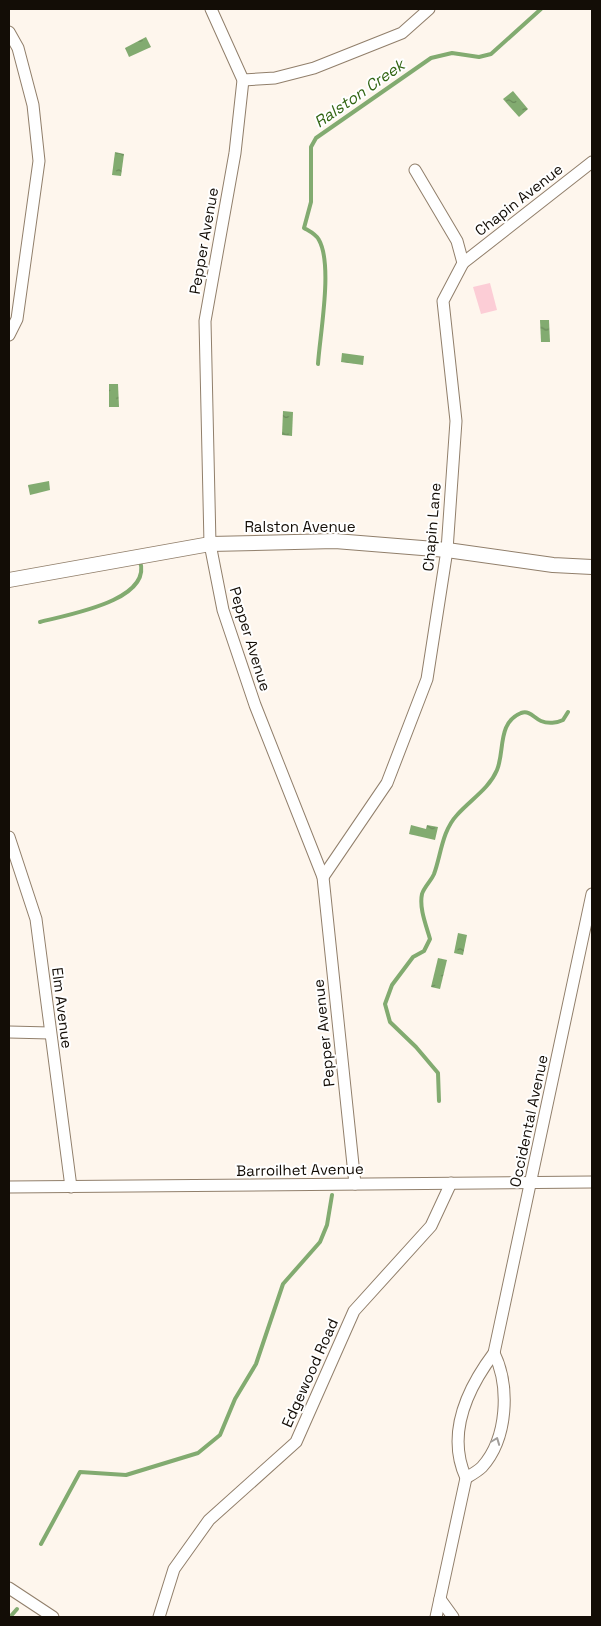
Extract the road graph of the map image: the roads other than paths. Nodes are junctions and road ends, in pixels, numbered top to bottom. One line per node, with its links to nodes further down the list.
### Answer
1 (211, 9): 4 (street)
2 (429, 9): 4 (street)
3 (9, 32): 8 (street)
4 (243, 80): 9 (street, Pepper Avenue)
5 (592, 162): 7 (street, Chapin Avenue)
6 (415, 170): 7 (street)
7 (463, 263): 10 (street, Chapin Lane)
8 (9, 335)
9 (210, 544): 10 (street, Ralston Avenue); 12 (street, Ralston Avenue); 14 (street, Pepper Avenue)
10 (447, 550): 11 (street, Ralston Avenue); 14 (street, Chapin Lane)
11 (592, 566)
12 (9, 580)
13 (9, 837): 17 (street, Elm Avenue)
14 (324, 877): 21 (street, Pepper Avenue)
15 (592, 894): 20 (street, Occidental Avenue)
16 (9, 1032): 17 (street)
17 (50, 1032): 22 (street, Elm Avenue)
18 (592, 1182): 20 (street, Barroilhet Avenue)
19 (451, 1183): 20 (street, Barroilhet Avenue); 21 (street, Barroilhet Avenue); 29 (street, Edgewood Road)
20 (532, 1183): 24 (street, Occidental Avenue)
21 (355, 1184): 22 (street, Barroilhet Avenue)
22 (72, 1186): 23 (street, Barroilhet Avenue)
23 (9, 1187)
24 (494, 1353): 25 (street, Occidental Avenue); 25 (street, one-way to 24)
25 (466, 1478): 27 (street)
26 (9, 1588): 28 (street)
27 (440, 1599): 30 (street); 31 (street)
28 (53, 1617)
29 (159, 1617)
30 (436, 1617)
31 (453, 1617)

